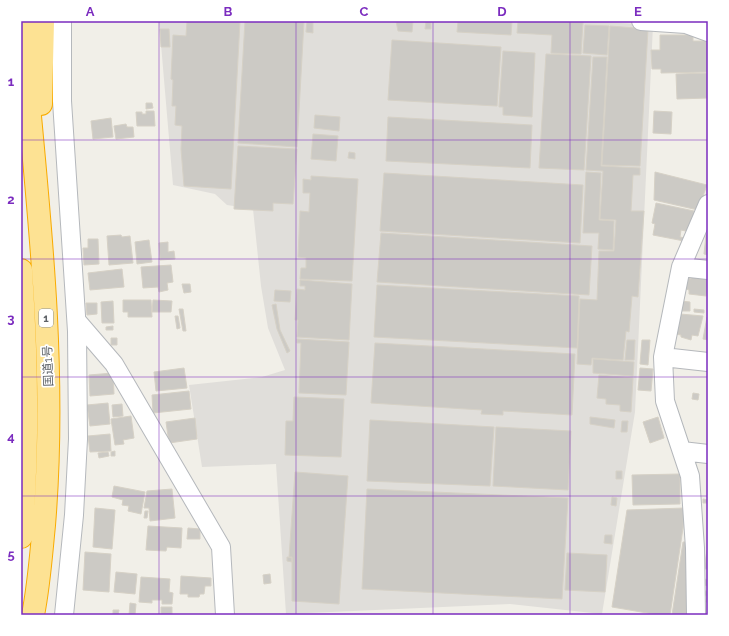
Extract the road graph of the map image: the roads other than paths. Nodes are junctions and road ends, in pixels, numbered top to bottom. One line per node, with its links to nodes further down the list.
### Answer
1 (21, 21): 6 (highway, 国道1号 / 1)
2 (43, 21): 6 (highway, 1)
3 (62, 21): 11 (street)
4 (641, 21): 5 (street)
5 (708, 32)
6 (38, 197): 18 (highway, 国道1号 / 1)
7 (708, 204): 8 (street)
8 (681, 267): 10 (street); 12 (street)
9 (21, 270): 16 (highway, 国道1号 / 1)
10 (708, 270)
11 (77, 321): 19 (street); 20 (street)
12 (663, 357): 13 (street); 14 (street)
13 (708, 362)
14 (682, 451): 15 (street); 17 (street)
15 (708, 454)
16 (21, 537)
17 (701, 548): 21 (street)
18 (33, 615)
19 (64, 615)
20 (225, 615)
21 (696, 615)

